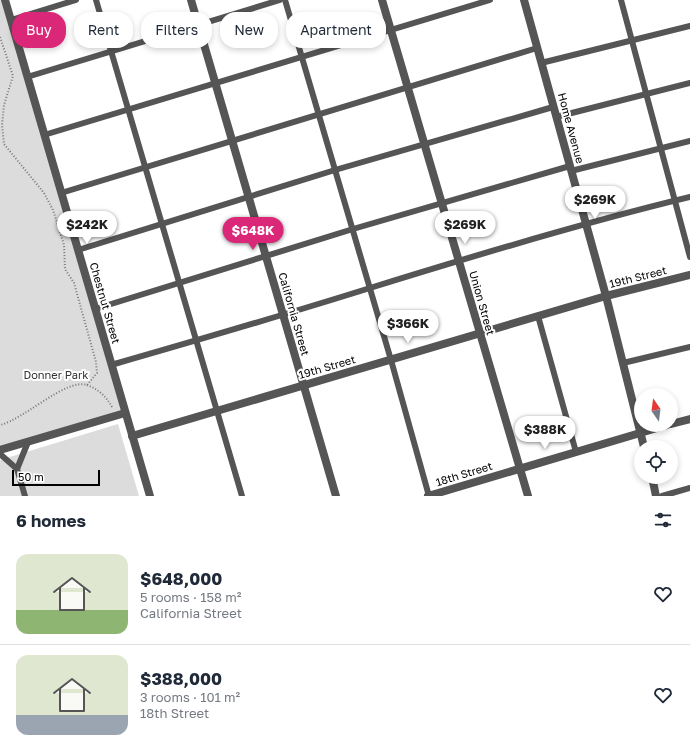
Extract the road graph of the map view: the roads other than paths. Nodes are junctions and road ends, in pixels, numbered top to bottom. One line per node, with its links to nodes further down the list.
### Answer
1 (5, 0): 12 (street, Chestnut Street)
2 (76, 0): 12 (lane)
3 (96, 0): 20 (lane)
4 (191, 0): 11 (street, California Street)
5 (280, 0): 13 (lane)
6 (285, 0): 21 (lane)
7 (382, 0): 15 (street, Union Street)
8 (490, 0): 15 (lane)
9 (524, 0): 19 (street, Home Avenue)
10 (621, 0): 16 (lane)
11 (194, 12)
12 (11, 20): 23 (street, Chestnut Street)
13 (212, 20)
14 (690, 26): 16 (lane)
15 (391, 30): 21 (lane); 26 (street, Union Street)
16 (632, 40): 22 (lane); 27 (lane)
17 (141, 41): 20 (lane)
18 (205, 48): 24 (street, California Street)
19 (537, 48): 22 (street, Home Avenue); 26 (lane)
20 (110, 50): 23 (lane); 29 (lane)
21 (302, 56): 24 (lane); 30 (lane)
22 (541, 63): 28 (street, Home Avenue)
23 (28, 77): 32 (street, Chestnut Street)
24 (215, 83): 29 (lane); 34 (street, California Street)
25 (690, 83): 27 (lane)
26 (408, 87): 30 (lane); 35 (street, Union Street)
27 (646, 94): 31 (lane); 36 (lane)
28 (553, 106): 31 (street, Home Avenue); 35 (lane)
29 (128, 110): 32 (lane); 37 (lane)
30 (319, 114): 34 (lane); 39 (lane)
31 (556, 117): 38 (street, Home Avenue)
32 (44, 135): 40 (street, Chestnut Street)
33 (690, 141): 36 (lane)
34 (232, 142): 37 (lane); 42 (street, California Street)
35 (425, 144): 39 (lane); 44 (street, Union Street)
36 (661, 148): 38 (lane); 43 (lane)
37 (145, 167): 40 (lane); 46 (lane)
38 (570, 168): 44 (lane); 45 (street, Home Avenue)
39 (335, 170): 42 (lane); 47 (lane)
40 (61, 193): 48 (street, Chestnut Street)
41 (690, 197): 43 (lane)
42 (248, 198): 46 (lane); 50 (street, California Street)
43 (675, 200): 45 (lane); 49 (lane)
44 (442, 203): 47 (lane); 51 (street, Union Street)
45 (586, 223): 51 (lane); 55 (street, Home Avenue)
46 (162, 225): 48 (lane); 53 (lane)
47 (353, 229): 50 (lane); 54 (lane)
48 (78, 250): 56 (street, Chestnut Street)
49 (690, 257)
50 (266, 258): 53 (lane); 57 (street, California Street)
51 (458, 260): 54 (lane); 59 (street, Union Street)
52 (690, 275): 55 (street, 19th Street)
53 (179, 284): 56 (lane); 60 (lane)
54 (370, 288): 57 (lane); 62 (lane)
55 (606, 296): 58 (street, 19th Street); 63 (street, Home Avenue)
56 (95, 309): 64 (street, Chestnut Street)
57 (282, 315): 60 (lane); 65 (street, California Street)
58 (538, 316): 59 (street, 19th Street); 76 (lane)
59 (480, 334): 62 (street, 19th Street); 78 (street, Union Street)
60 (196, 340): 64 (lane); 67 (lane)
61 (690, 347): 63 (lane)
62 (391, 360): 65 (street, 19th Street); 86 (lane)
63 (623, 363): 66 (street, Home Avenue)
64 (111, 365): 68 (street, Chestnut Street)
65 (303, 386): 67 (street, 19th Street); 85 (street, California Street)
66 (634, 408)
67 (216, 411): 72 (street, 19th Street); 84 (lane)
68 (125, 414): 72 (street, Chestnut Street); 74 (street)
69 (690, 419): 70 (street)
70 (678, 422)
71 (640, 432): 73 (street, Home Avenue); 76 (street, 18th Street)
72 (132, 436): 83 (street, Chestnut Street)
73 (642, 440)
74 (28, 442): 75 (street); 79 (lane)
75 (0, 450)
76 (576, 452): 78 (street, 18th Street)
77 (0, 454): 79 (lane)
78 (520, 469): 86 (street, 18th Street); 87 (street, Union Street)
79 (17, 470): 82 (lane)
80 (653, 484): 88 (street)
81 (690, 488): 89 (lane)
82 (25, 496)
83 (150, 496)
84 (242, 496)
85 (336, 496)
86 (429, 496)
87 (528, 496)
88 (656, 496)
89 (662, 496)

